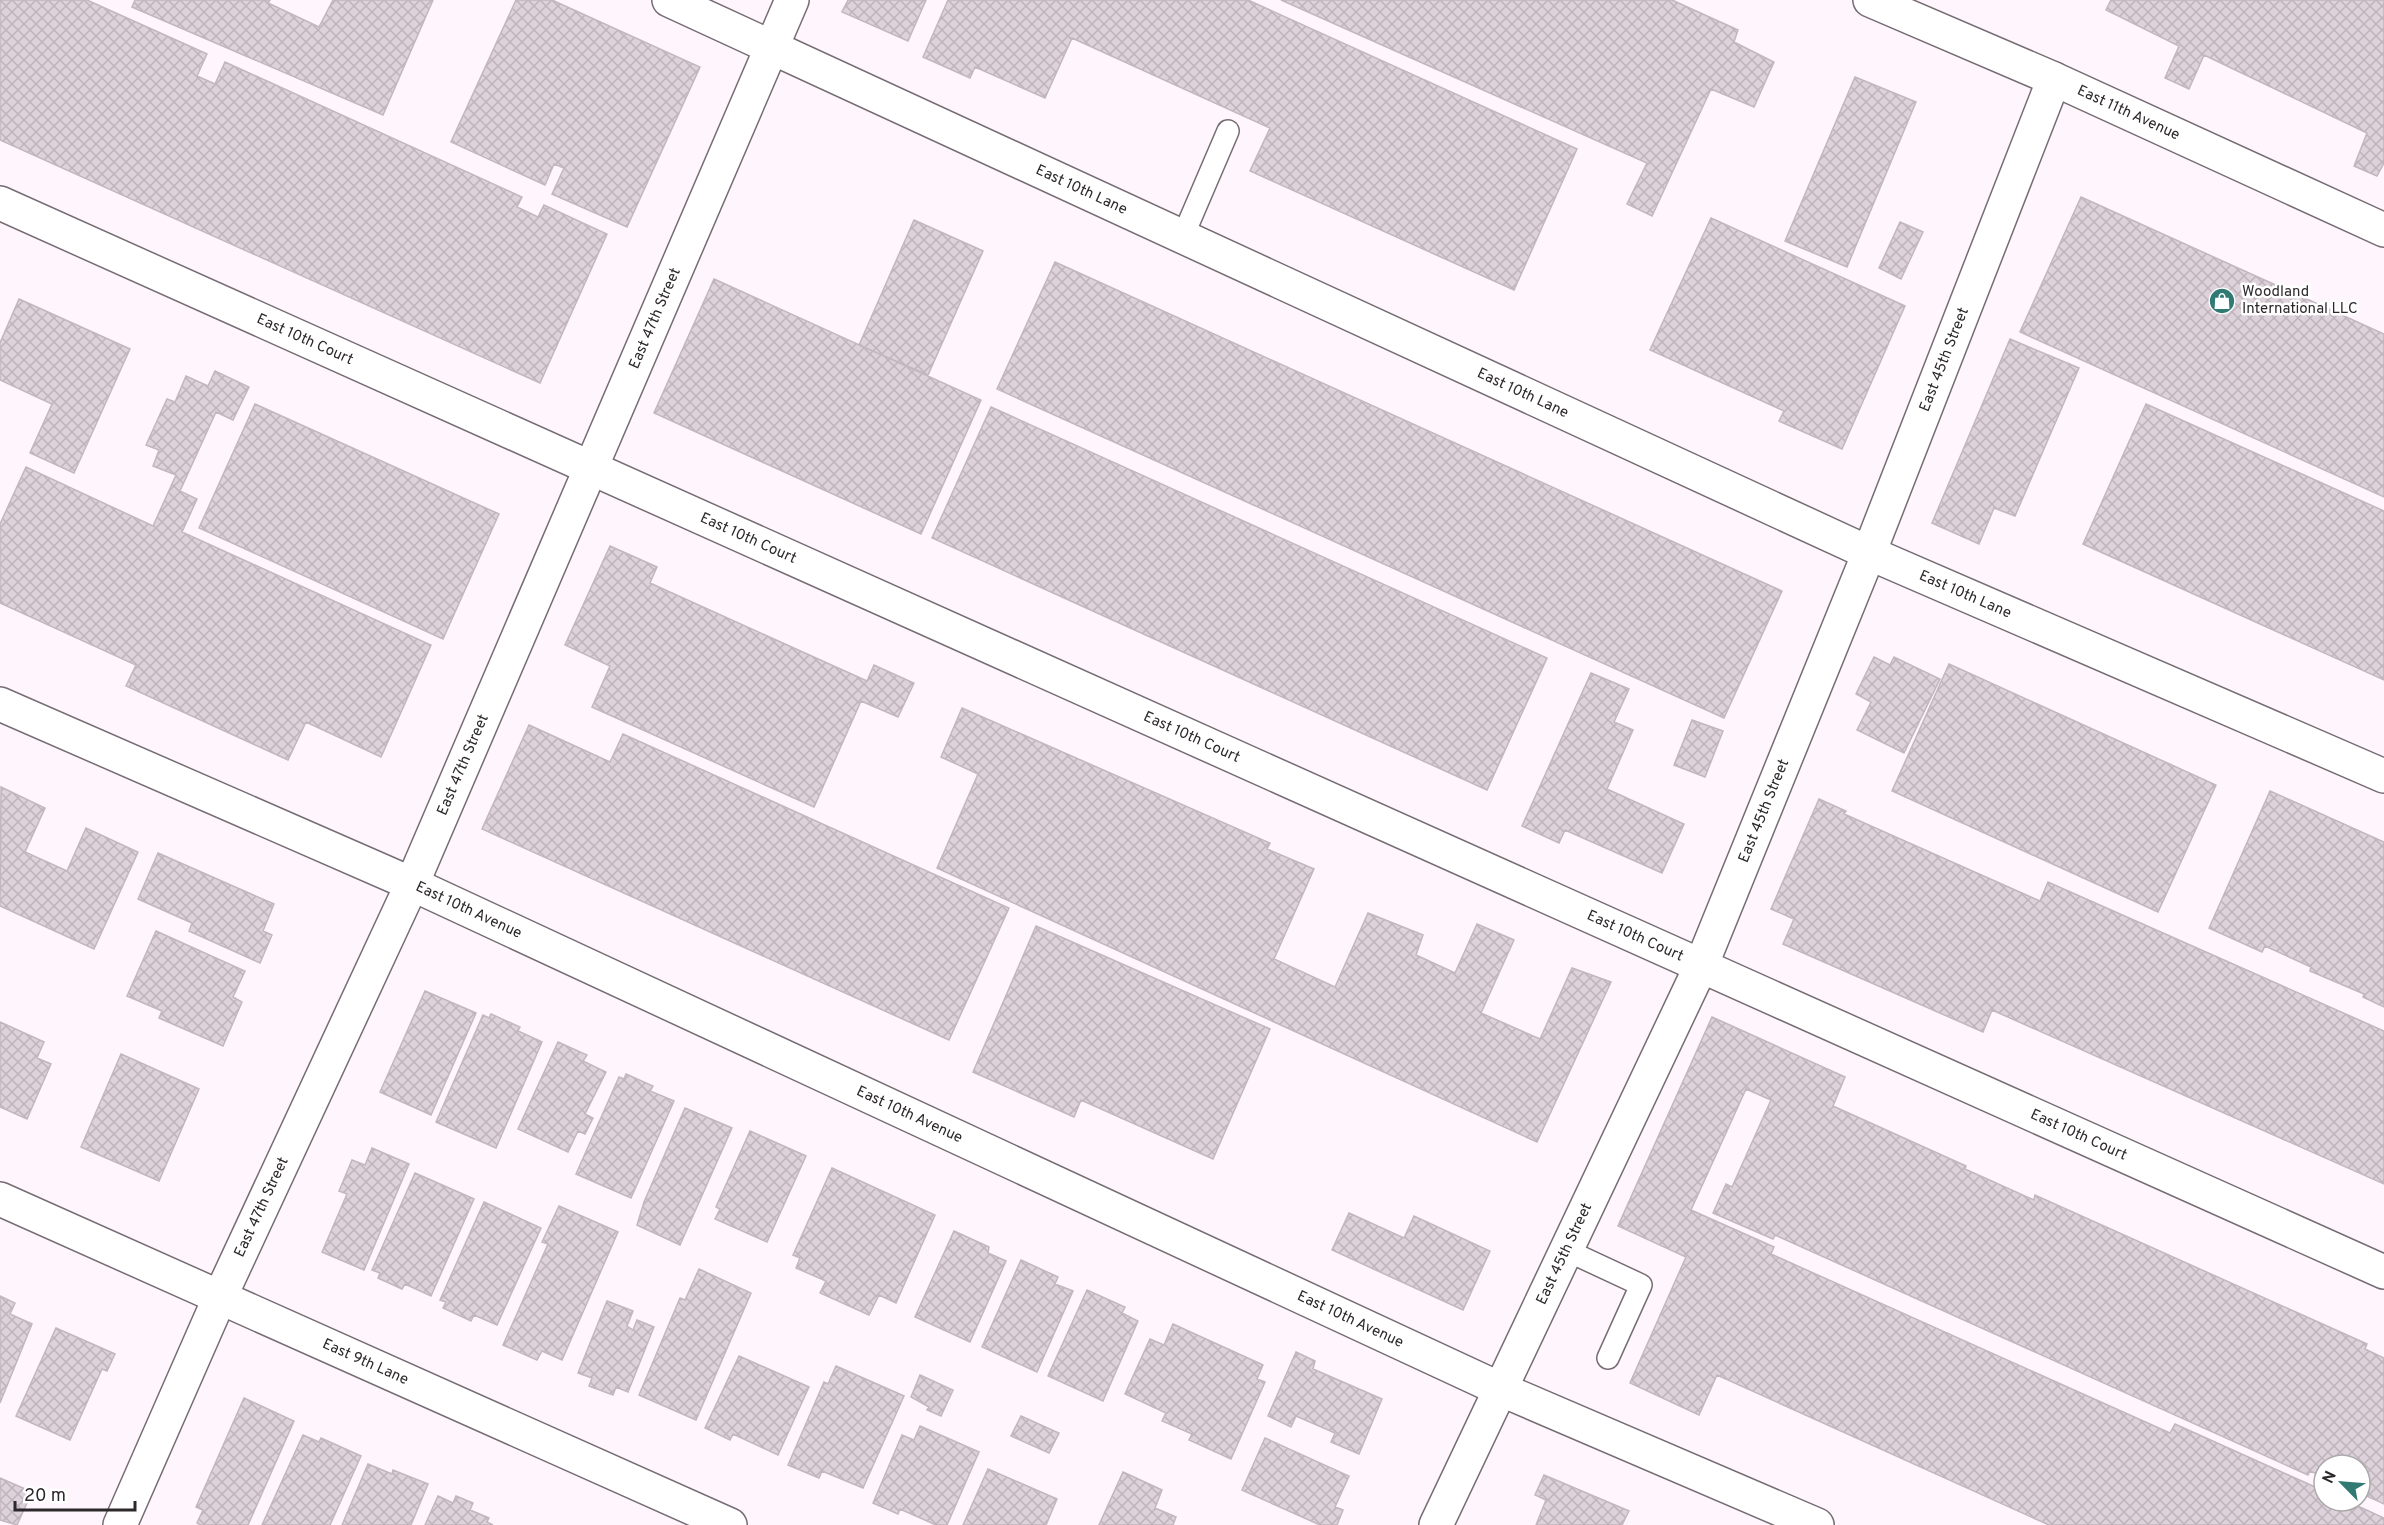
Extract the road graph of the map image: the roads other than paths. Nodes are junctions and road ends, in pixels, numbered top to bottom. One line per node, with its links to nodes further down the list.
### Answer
1 (669, 0): 4 (street, East 10th Lane)
2 (792, 0): 4 (street, East 47th Street)
3 (1870, 0): 5 (street, East 11th Avenue)
4 (771, 46): 9 (street, East 10th Lane); 10 (street, East 47th Street)
5 (2054, 79): 8 (street, East 11th Avenue); 11 (street, East 45th Street)
6 (1228, 131): 9 (lane)
7 (0, 203): 10 (street, East 10th Court)
8 (2384, 230)
9 (1183, 236): 11 (street, East 10th Lane)
10 (590, 469): 14 (street, East 47th Street); 15 (street, East 10th Court)
11 (1869, 553): 13 (street, East 10th Lane); 15 (street, East 45th Street)
12 (0, 704): 14 (street, East 10th Avenue)
13 (2384, 776)
14 (412, 884): 19 (street, East 47th Street); 21 (street, East 10th Avenue)
15 (1701, 966): 17 (street, East 45th Street); 18 (street, East 10th Court)
16 (0, 1200): 19 (street, East 9th Lane)
17 (1566, 1250): 20 (lane); 21 (street, East 45th Street)
18 (2384, 1272)
19 (220, 1297): 22 (street, East 47th Street); 23 (street, East 9th Lane)
20 (1608, 1358)
21 (1500, 1389): 24 (street, East 45th Street); 25 (street, East 10th Avenue)
22 (120, 1525)
23 (730, 1525)
24 (1436, 1525)
25 (1816, 1525)

